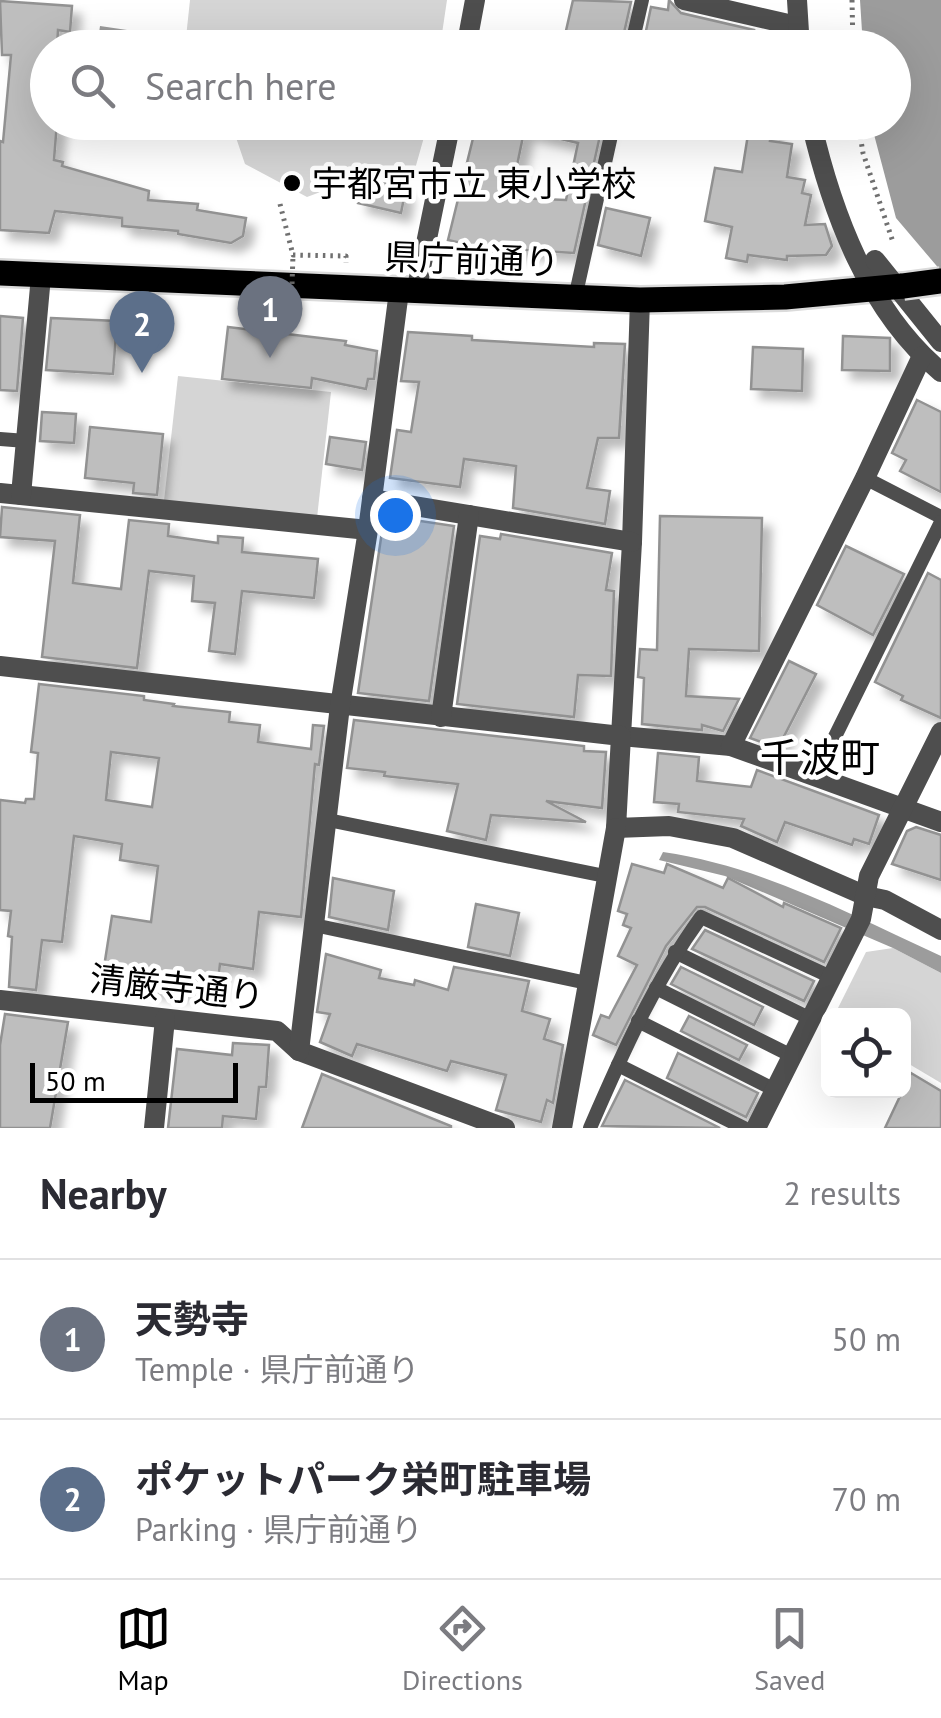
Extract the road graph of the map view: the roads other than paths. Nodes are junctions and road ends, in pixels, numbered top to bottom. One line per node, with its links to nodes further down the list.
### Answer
1 (475, 0): 5 (street)
2 (642, 0): 6 (lane)
3 (684, 0): 7 (street)
4 (797, 0): 8 (street)
5 (469, 30)
6 (635, 30)
7 (777, 30)
8 (799, 30)
9 (446, 140): 17 (street)
10 (610, 140): 18 (lane)
11 (814, 140): 16 (street)
12 (875, 260): 16 (street)
13 (0, 273): 14 (main road, 県庁前通り)
14 (41, 276): 17 (main road, 県庁前通り); 24 (street)
15 (941, 282): 16 (main road, 県庁前通り, bridge)
16 (891, 288): 19 (main road, 県庁前通り); 20 (street); 21 (street)
17 (408, 292): 18 (main road, 県庁前通り); 27 (street)
18 (575, 298): 19 (main road, 県庁前通り)
19 (640, 300): 31 (street)
20 (941, 342)
21 (922, 356): 22 (street); 25 (street)
22 (941, 372)
23 (0, 439): 24 (lane)
24 (26, 441): 26 (street)
25 (865, 478): 29 (lane); 37 (street)
26 (11, 494): 30 (street)
27 (372, 499): 28 (street); 30 (street)
28 (469, 515): 31 (street); 34 (street)
29 (941, 519): 38 (lane)
30 (368, 530): 33 (street)
31 (632, 542): 36 (street)
32 (0, 666): 33 (street)
33 (340, 706): 34 (street); 40 (street)
34 (441, 717): 36 (street)
35 (941, 732): 39 (street)
36 (620, 736): 37 (street); 42 (street)
37 (731, 746): 38 (street)
38 (816, 775): 39 (street)
39 (904, 806): 41 (street); 44 (street)
40 (328, 820): 43 (lane); 45 (street)
41 (941, 822)
42 (616, 828): 43 (street); 44 (street)
43 (605, 876): 49 (street)
44 (866, 896): 46 (street); 48 (street)
45 (314, 925): 49 (lane); 55 (street)
46 (941, 930)
47 (676, 952): 48 (lane); 50 (lane); 52 (lane)
48 (832, 978): 52 (street)
49 (587, 983): 61 (street)
50 (656, 988): 54 (lane); 56 (lane)
51 (0, 1000): 53 (street, 清厳寺通り)
52 (811, 1018): 56 (street)
53 (165, 1019): 55 (street, 清厳寺通り); 59 (street)
54 (638, 1021): 57 (lane); 58 (lane)
55 (298, 1051): 60 (street, 清厳寺通り)
56 (792, 1056): 58 (street)
57 (618, 1065): 62 (lane); 63 (lane)
58 (775, 1090): 64 (street)
59 (154, 1128)
60 (505, 1128)
61 (562, 1128)
62 (590, 1128)
63 (744, 1128)
64 (756, 1128)

